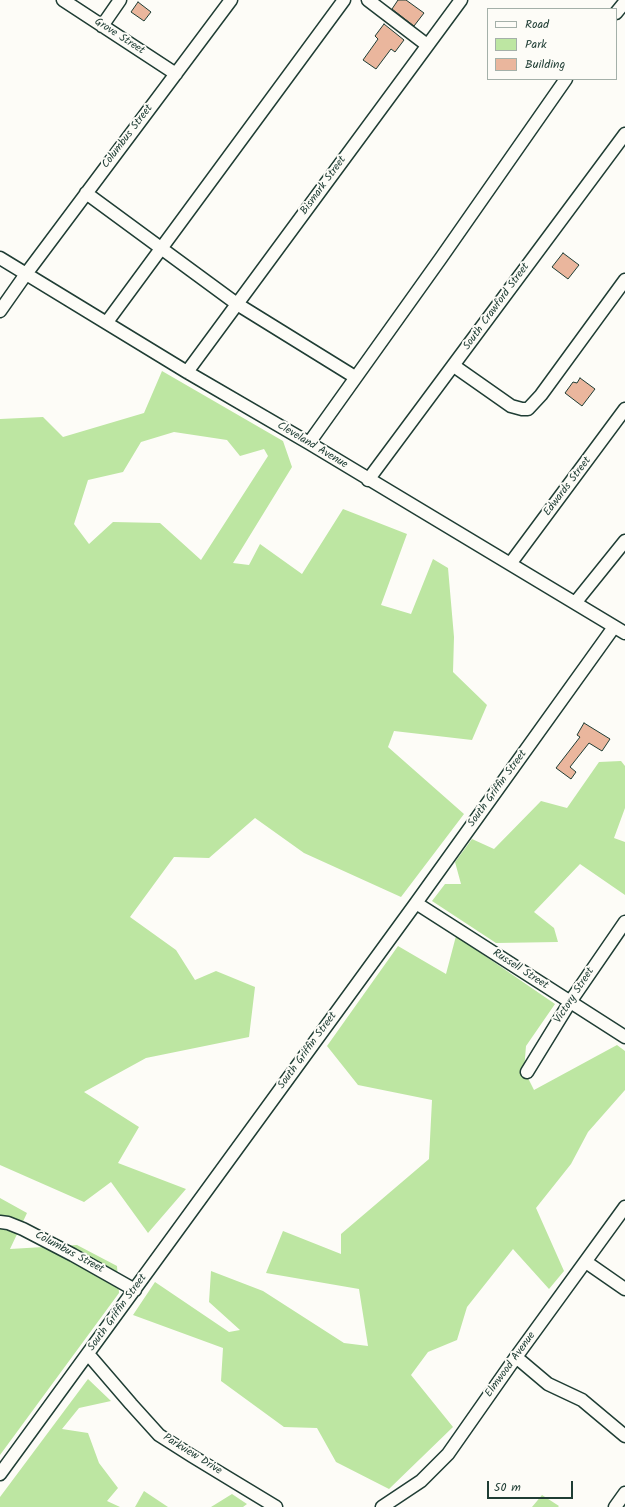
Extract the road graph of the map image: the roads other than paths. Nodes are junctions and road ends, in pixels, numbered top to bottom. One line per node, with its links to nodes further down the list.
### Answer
1 (63, 0): 9 (street, Grove Street)
2 (120, 0): 9 (street)
3 (231, 0): 11 (street, Columbus Street)
4 (344, 0): 15 (street)
5 (368, 0): 10 (street)
6 (461, 0): 10 (street, Bismark Street)
7 (625, 2): 8 (street)
8 (617, 12)
9 (102, 26): 11 (street, Grove Street)
10 (428, 45): 19 (street, Bismark Street)
11 (176, 74): 14 (street, Columbus Street)
12 (565, 80): 24 (street)
13 (625, 134): 22 (street, South Crawford Street)
14 (86, 193): 15 (street); 17 (street, Columbus Street)
15 (162, 248): 19 (street); 21 (street)
16 (0, 258): 17 (street, Cleveland Avenue)
17 (26, 274): 20 (street, Columbus Street); 21 (street, Cleveland Avenue)
18 (625, 280): 22 (street)
19 (237, 304): 23 (street, Bismark Street); 24 (street)
20 (0, 311)
21 (107, 322): 23 (street, Cleveland Avenue)
22 (454, 366): 27 (street, South Crawford Street)
23 (187, 372): 26 (street, Cleveland Avenue)
24 (356, 377): 26 (street)
25 (625, 409): 29 (street, Edwards Street)
26 (309, 443): 27 (street, Cleveland Avenue)
27 (368, 480): 29 (street, Cleveland Avenue)
28 (625, 541): 30 (street)
29 (510, 564): 30 (street, Cleveland Avenue)
30 (575, 603): 31 (street, Cleveland Avenue)
31 (614, 627): 32 (street, Cleveland Avenue); 33 (street, South Griffin Street)
32 (625, 633)
33 (416, 903): 35 (street, Russell Street); 42 (street, South Griffin Street)
34 (625, 922): 35 (street, Victory Street)
35 (570, 1002): 36 (street, Russell Street); 37 (street, Victory Street)
36 (625, 1037)
37 (528, 1072)
38 (625, 1207): 40 (street, Elmwood Avenue)
39 (0, 1222): 42 (street, Columbus Street)
40 (586, 1262): 41 (street); 44 (street, Elmwood Avenue)
41 (625, 1289)
42 (135, 1290): 43 (street, South Griffin Street)
43 (88, 1354): 46 (street, South Griffin Street); 48 (street, Parkview Drive)
44 (516, 1357): 45 (street); 49 (street, Elmwood Avenue)
45 (625, 1436)
46 (0, 1474)
47 (625, 1493): 50 (street)
48 (276, 1507)
49 (382, 1507)
50 (615, 1507)

